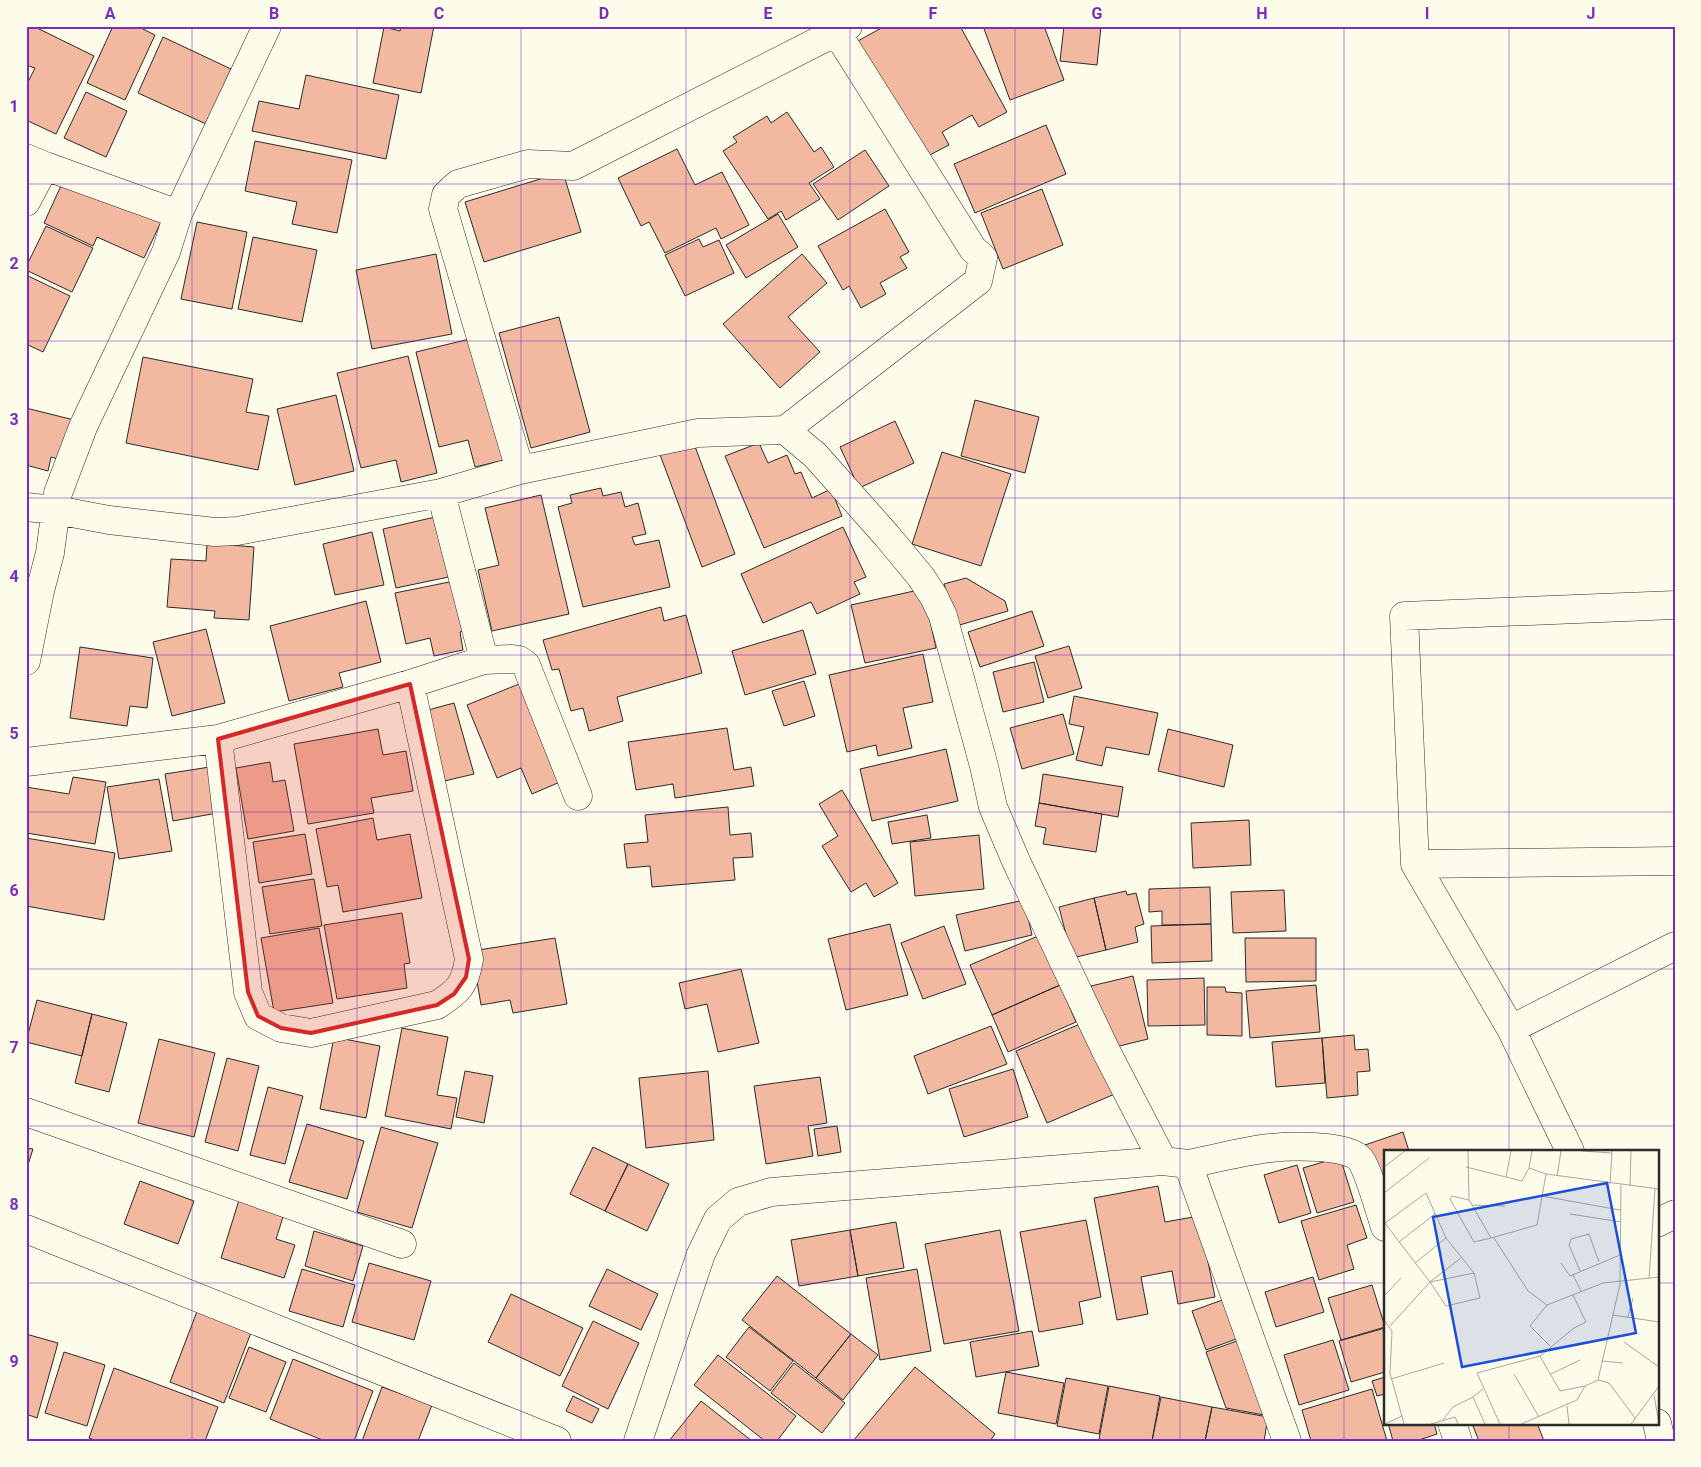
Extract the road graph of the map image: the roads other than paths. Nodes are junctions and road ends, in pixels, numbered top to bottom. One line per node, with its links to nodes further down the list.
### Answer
1 (267, 26): 5 (street)
2 (843, 30): 6 (street); 7 (street)
3 (35, 162): 4 (street); 5 (street)
4 (26, 202)
5 (178, 214): 10 (street)
6 (785, 430): 7 (street); 24 (street)
7 (520, 470): 8 (street)
8 (441, 493): 10 (street); 12 (street)
9 (26, 507): 10 (street)
10 (56, 510): 13 (street)
11 (1675, 605): 19 (street)
12 (484, 660): 14 (street); 17 (street)
13 (26, 661)
14 (410, 684): 15 (street); 15 (street)
15 (218, 739): 16 (street)
16 (26, 762)
17 (578, 796)
18 (1675, 861): 19 (street)
19 (1415, 864): 21 (street)
20 (1675, 946): 21 (street)
21 (1511, 1029): 23 (street)
22 (26, 1112): 29 (street)
23 (1570, 1150)
24 (1175, 1162): 27 (street); 33 (street); 34 (street)
25 (1675, 1214): 26 (street)
26 (1658, 1222)
27 (1384, 1224)
28 (26, 1229): 32 (street)
29 (402, 1244)
30 (1452, 1424): 35 (street)
31 (1657, 1424): 36 (street)
32 (557, 1441)
33 (638, 1441)
34 (1287, 1441)
35 (1458, 1441)
36 (1661, 1441)

